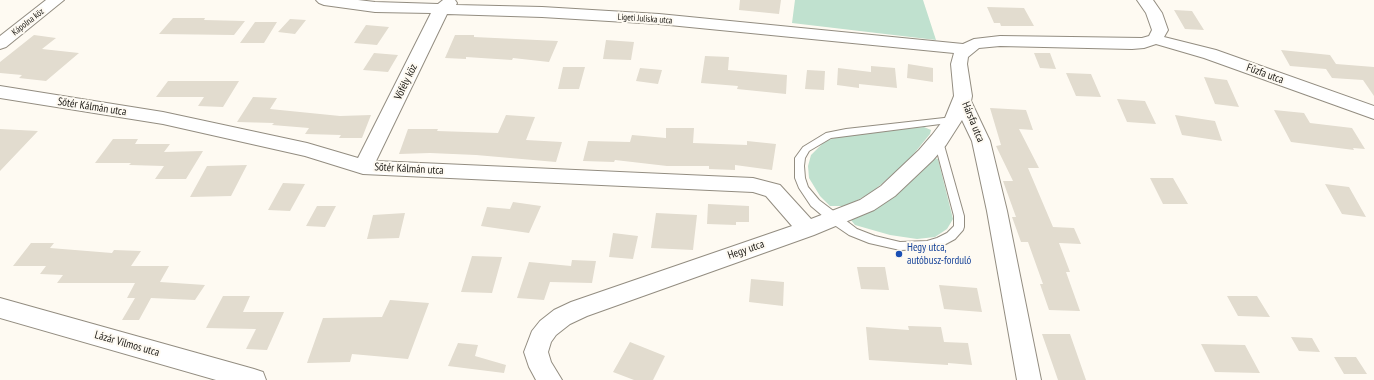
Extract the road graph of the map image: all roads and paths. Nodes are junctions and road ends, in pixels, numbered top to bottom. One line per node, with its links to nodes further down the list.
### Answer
1 (56, 0): 6 (street, Kápolna köz)
2 (324, 0): 4 (street, Ligeti Juliska utca)
3 (1145, 0): 5 (street)
4 (447, 5): 7 (street, Ligeti Juliska utca); 13 (street, Vőfély köz)
5 (1155, 39): 7 (street); 10 (street, Fűzfa utca)
6 (0, 44)
7 (966, 49): 9 (street, Hársfa utca)
8 (0, 92): 13 (street, Sőtér Kálmán utca)
9 (962, 101): 11 (street, Hegy utca); 19 (street, Hársfa utca)
10 (1374, 113)
11 (953, 120): 12 (street, Hegy utca); 14 (lane)
12 (939, 140): 14 (street, Hegy utca); 14 (lane)
13 (363, 166): 15 (street, Sőtér Kálmán utca)
14 (834, 219): 15 (street, Hegy utca)
15 (807, 229): 18 (street, Hegy utca)
16 (0, 308): 17 (street, Lázár Vilmos utca)
17 (254, 380)
18 (550, 380)
19 (1029, 380)

